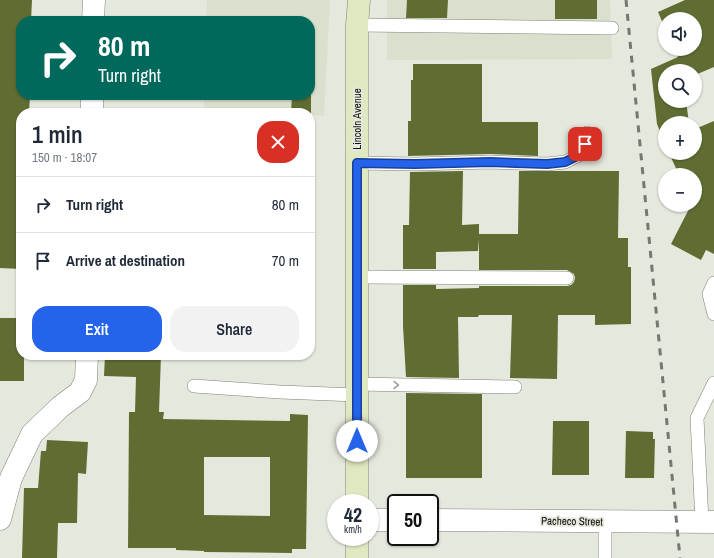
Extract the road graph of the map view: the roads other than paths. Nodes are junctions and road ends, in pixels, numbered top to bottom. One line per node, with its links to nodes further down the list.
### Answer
1 (94, 0): 3 (street)
2 (359, 0): 4 (main road, Lincoln Avenue)
3 (93, 16)
4 (357, 25): 5 (lane); 7 (main road, Lincoln Avenue)
5 (612, 28)
6 (587, 133): 7 (lane)
7 (357, 163): 8 (main road, Lincoln Avenue)
8 (357, 277): 9 (lane); 16 (main road, Lincoln Avenue)
9 (567, 278)
10 (714, 283): 11 (lane)
11 (714, 314)
12 (87, 360): 18 (street)
13 (714, 383): 21 (lane)
14 (194, 386): 16 (lane)
15 (515, 387): 16 (lane, one-way to 15)
16 (357, 390): 17 (main road, Lincoln Avenue)
17 (357, 494)
18 (0, 519)
19 (439, 520): 20 (street, Pacheco Street)
20 (605, 521): 21 (street, Pacheco Street); 24 (lane)
21 (708, 522)
22 (357, 546): 23 (main road)
23 (357, 558)
24 (605, 558)

